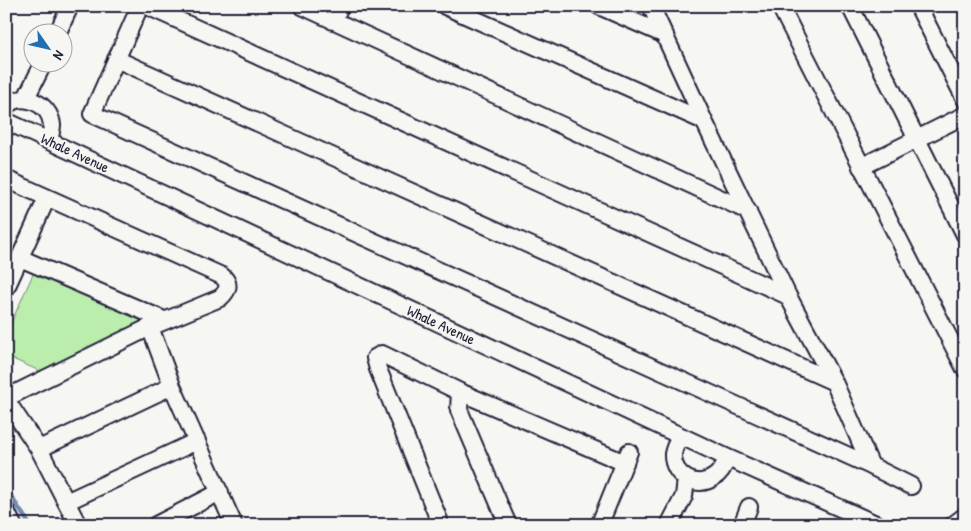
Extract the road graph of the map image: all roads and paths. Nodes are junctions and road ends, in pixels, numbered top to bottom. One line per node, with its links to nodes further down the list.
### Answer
1 (70, 6): 13 (street)
2 (140, 6): 15 (street)
3 (147, 6): 32 (street)
4 (302, 6): 12 (street)
5 (340, 6): 12 (street)
6 (446, 6): 22 (street)
7 (599, 6): 14 (street)
8 (651, 6): 14 (street)
9 (780, 6): 25 (street)
10 (850, 6): 23 (street)
11 (918, 6): 18 (street)
12 (333, 21): 28 (street)
13 (63, 22)
14 (665, 35): 22 (street)
15 (116, 59): 35 (street); 43 (street)
16 (39, 72): 17 (street)
17 (26, 98): 19 (street); 24 (street)
18 (965, 99)
19 (6, 106)
20 (965, 115): 23 (street)
21 (6, 121): 24 (street, Whale Avenue)
22 (704, 121): 28 (street)
23 (918, 139): 25 (street); 29 (street)
24 (49, 141): 39 (street, Whale Avenue)
25 (861, 167): 34 (street)
26 (6, 179): 27 (street)
27 (47, 198): 30 (street); 33 (street)
28 (748, 211): 32 (street)
29 (965, 235)
30 (20, 258): 31 (street); 33 (street)
31 (6, 288)
32 (788, 296): 35 (street)
33 (157, 324): 36 (street); 38 (street)
34 (965, 369)
35 (834, 382): 43 (street)
36 (172, 386): 40 (street); 41 (street)
37 (460, 392): 50 (street); 55 (street); 56 (street)
38 (6, 399): 41 (street)
39 (680, 436): 42 (street, Whale Avenue); 44 (street)
40 (197, 441): 46 (street); 47 (street)
41 (39, 449): 47 (street)
42 (728, 458): 44 (street); 58 (street, Whale Avenue)
43 (871, 466): 45 (street)
44 (686, 478): 57 (street)
45 (911, 486)
46 (220, 492): 53 (street); 54 (street)
47 (66, 502): 52 (street)
48 (6, 511): 51 (street)
49 (965, 516): 59 (street)
50 (602, 524)
51 (13, 525)
52 (78, 525)
53 (156, 525)
54 (234, 525)
55 (438, 525)
56 (508, 525)
57 (669, 525)
58 (878, 525)
59 (953, 525)

